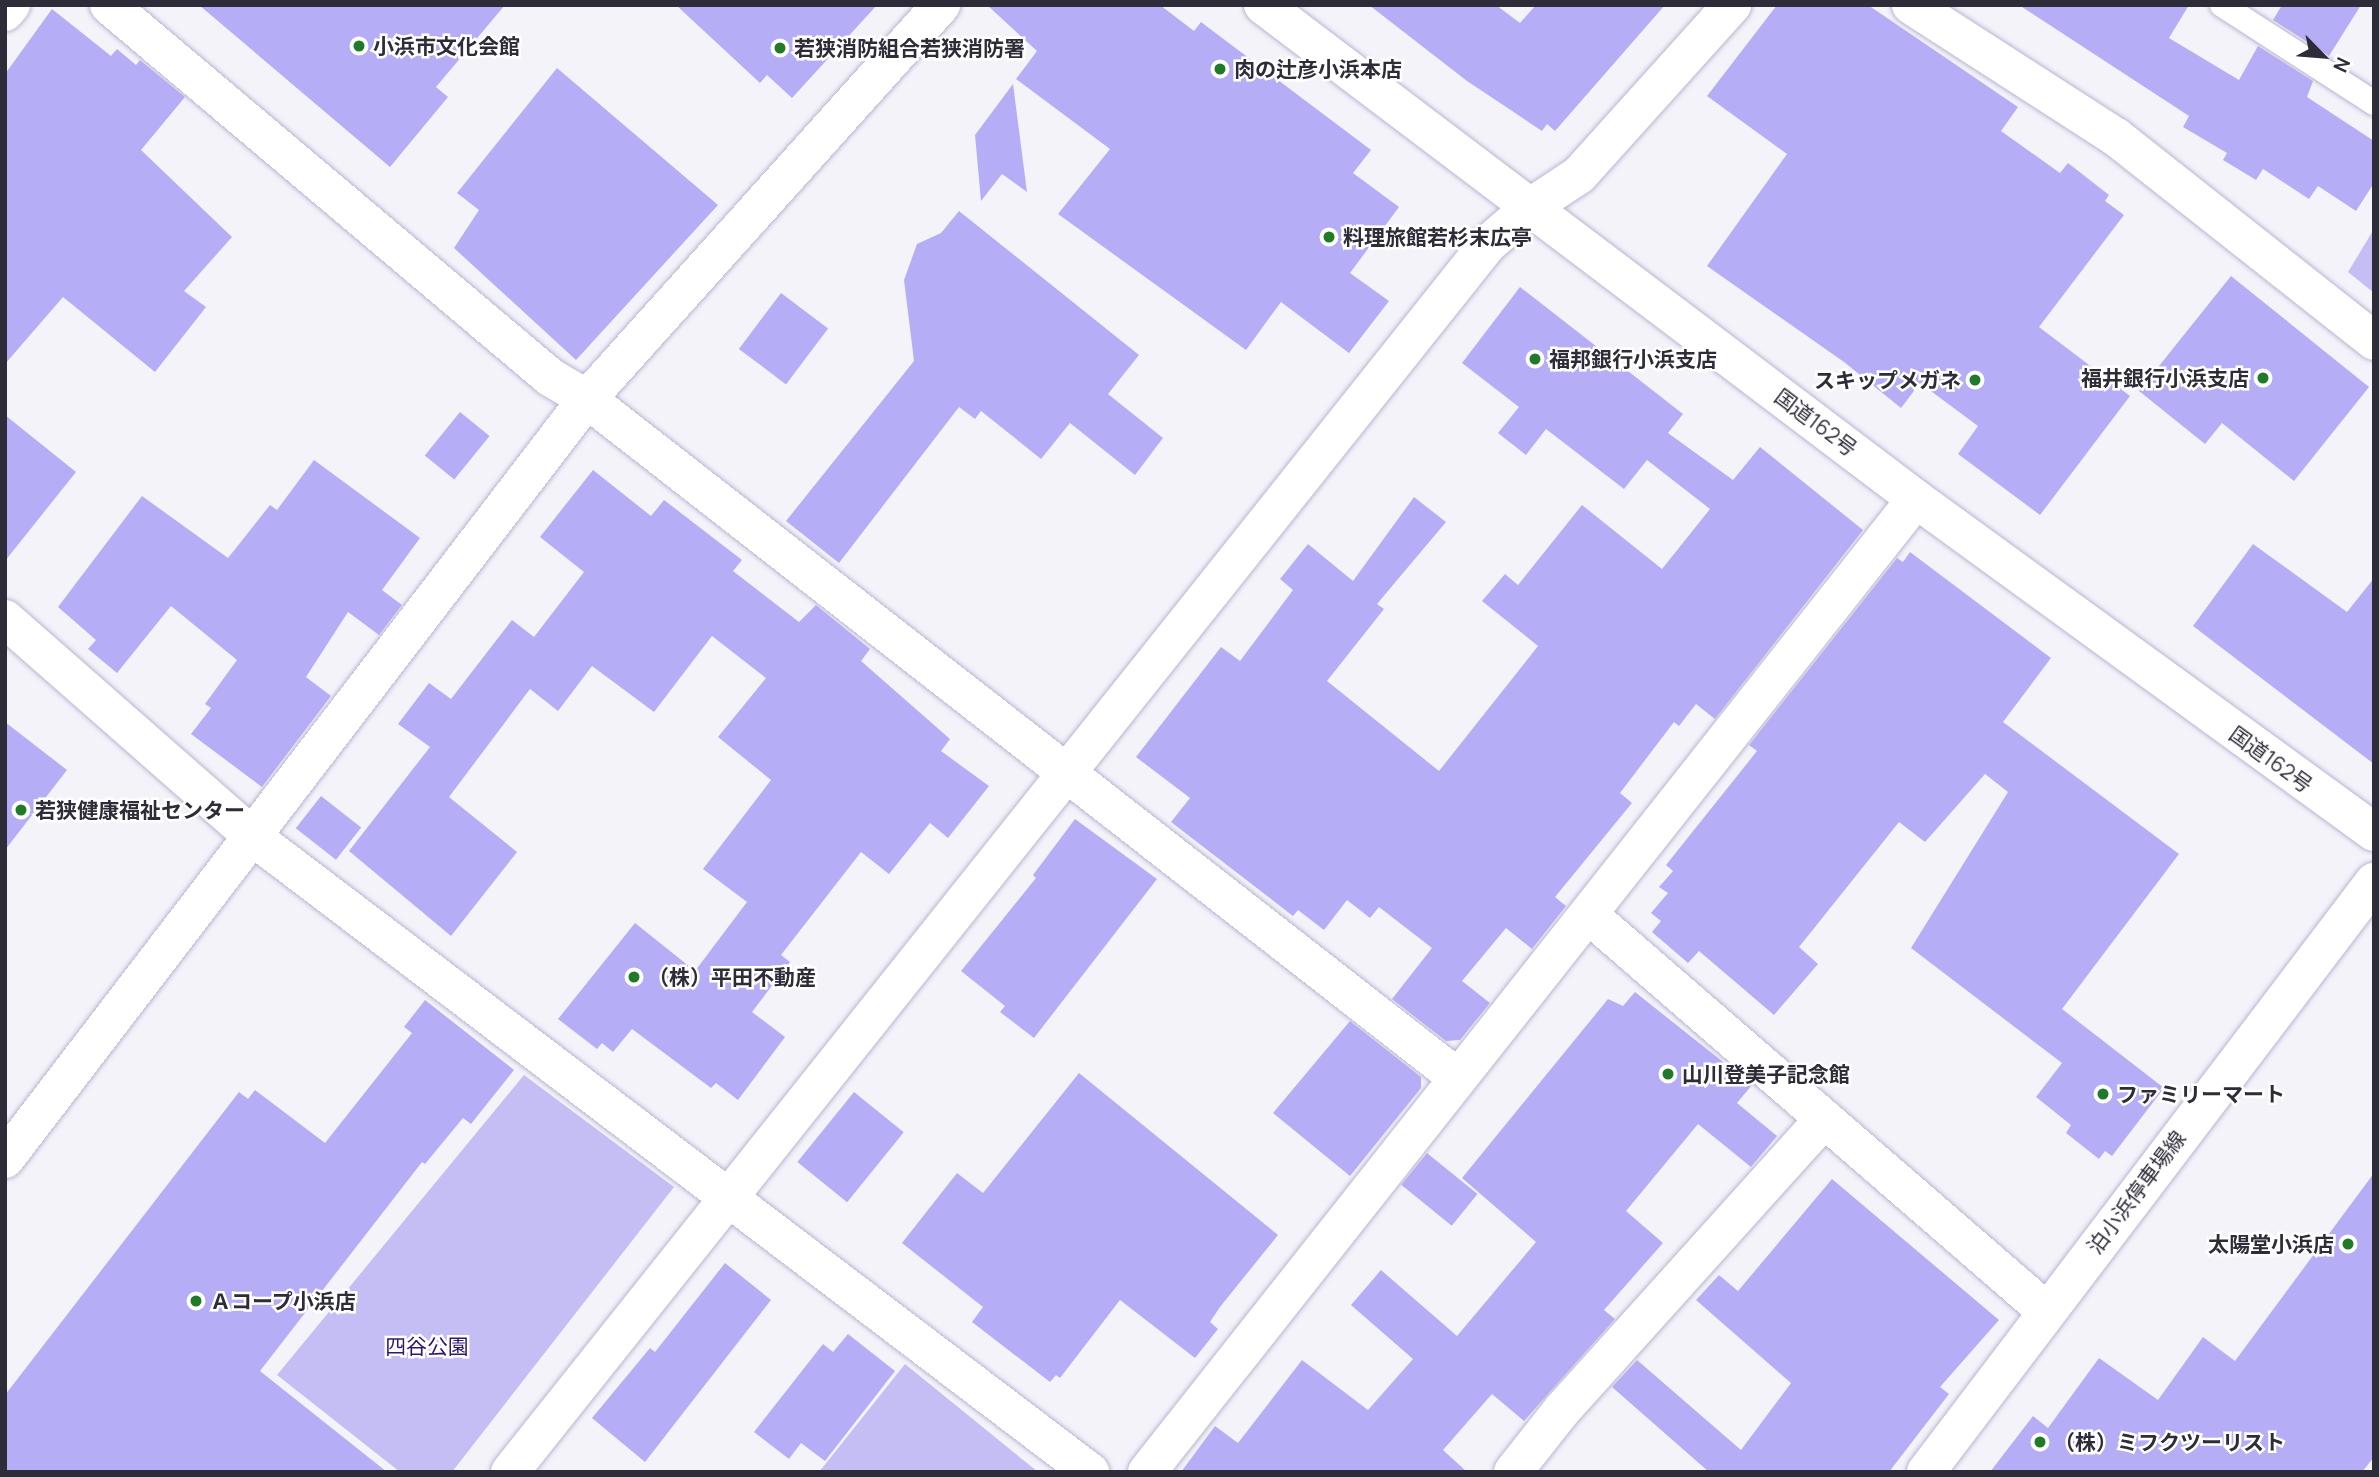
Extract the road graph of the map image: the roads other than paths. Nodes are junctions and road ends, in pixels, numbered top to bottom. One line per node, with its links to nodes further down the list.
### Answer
1 (11, 5): 8 (main road)
2 (109, 5): 12 (main road)
3 (941, 5): 12 (main road)
4 (1263, 5): 10 (main road, 国道162号)
5 (1732, 5): 10 (main road)
6 (1911, 5): 11 (main road)
7 (2222, 5): 9 (lane)
8 (5, 12)
9 (2374, 103)
10 (1532, 206): 13 (main road, 国道162号); 15 (main road)
11 (2374, 341)
12 (587, 399): 15 (main road); 17 (main road)
13 (1916, 499): 16 (main road, 国道162号); 19 (main road)
14 (5, 620): 17 (main road)
15 (1067, 770): 20 (main road); 23 (main road)
16 (2374, 832)
17 (253, 837): 22 (main road); 23 (main road)
18 (2374, 882): 24 (main road, 泊小浜停車場線)
19 (1589, 915): 20 (main road); 21 (main road)
20 (1458, 1078): 27 (main road)
21 (1824, 1119): 24 (main road); 28 (main road)
22 (5, 1159)
23 (727, 1200): 25 (main road); 26 (main road)
24 (2045, 1311): 29 (main road, 泊小浜停車場線)
25 (510, 1472)
26 (1090, 1472)
27 (1147, 1472)
28 (1513, 1472)
29 (1926, 1472)

